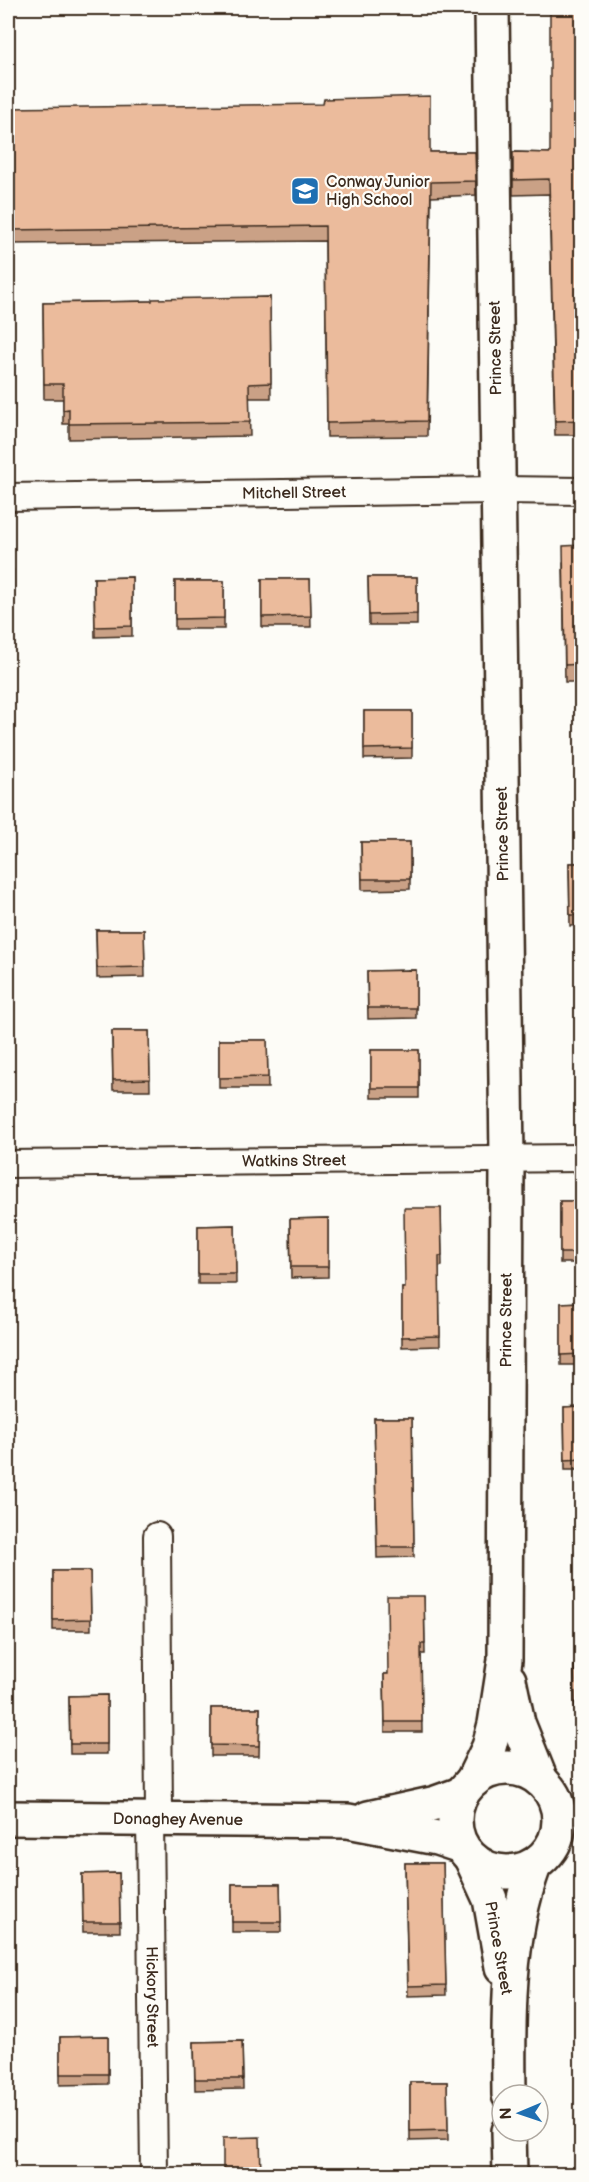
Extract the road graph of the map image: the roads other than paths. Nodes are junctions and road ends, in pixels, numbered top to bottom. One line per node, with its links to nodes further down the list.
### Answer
1 (492, 8): 2 (street, Prince Street)
2 (498, 490): 3 (street, Mitchell Street); 4 (street, Mitchell Street); 5 (street, Prince Street)
3 (582, 491)
4 (8, 497)
5 (507, 1158): 6 (street, Watkins Street); 7 (street, Watkins Street); 9 (street, Prince Street)
6 (582, 1158)
7 (8, 1164)
8 (157, 1536): 13 (street, Hickory Street)
9 (505, 1660): 10 (street, Prince Street); 11 (street, Prince Street)
10 (467, 1787): 11 (street); 14 (street, Donaghey Avenue); 16 (street)
11 (558, 1791): 17 (street)
12 (8, 1818): 13 (street, Donaghey Avenue)
13 (154, 1819): 14 (street, Donaghey Avenue); 21 (street, Hickory Street)
14 (348, 1821): 16 (street, Donaghey Avenue)
15 (582, 1838): 17 (street)
16 (466, 1853): 17 (street); 18 (street, Prince Street)
17 (540, 1860): 18 (street, Prince Street)
18 (508, 2005): 19 (street, Prince Street)
19 (509, 2083)
20 (509, 2143): 22 (street)
21 (154, 2175)
22 (510, 2175)

